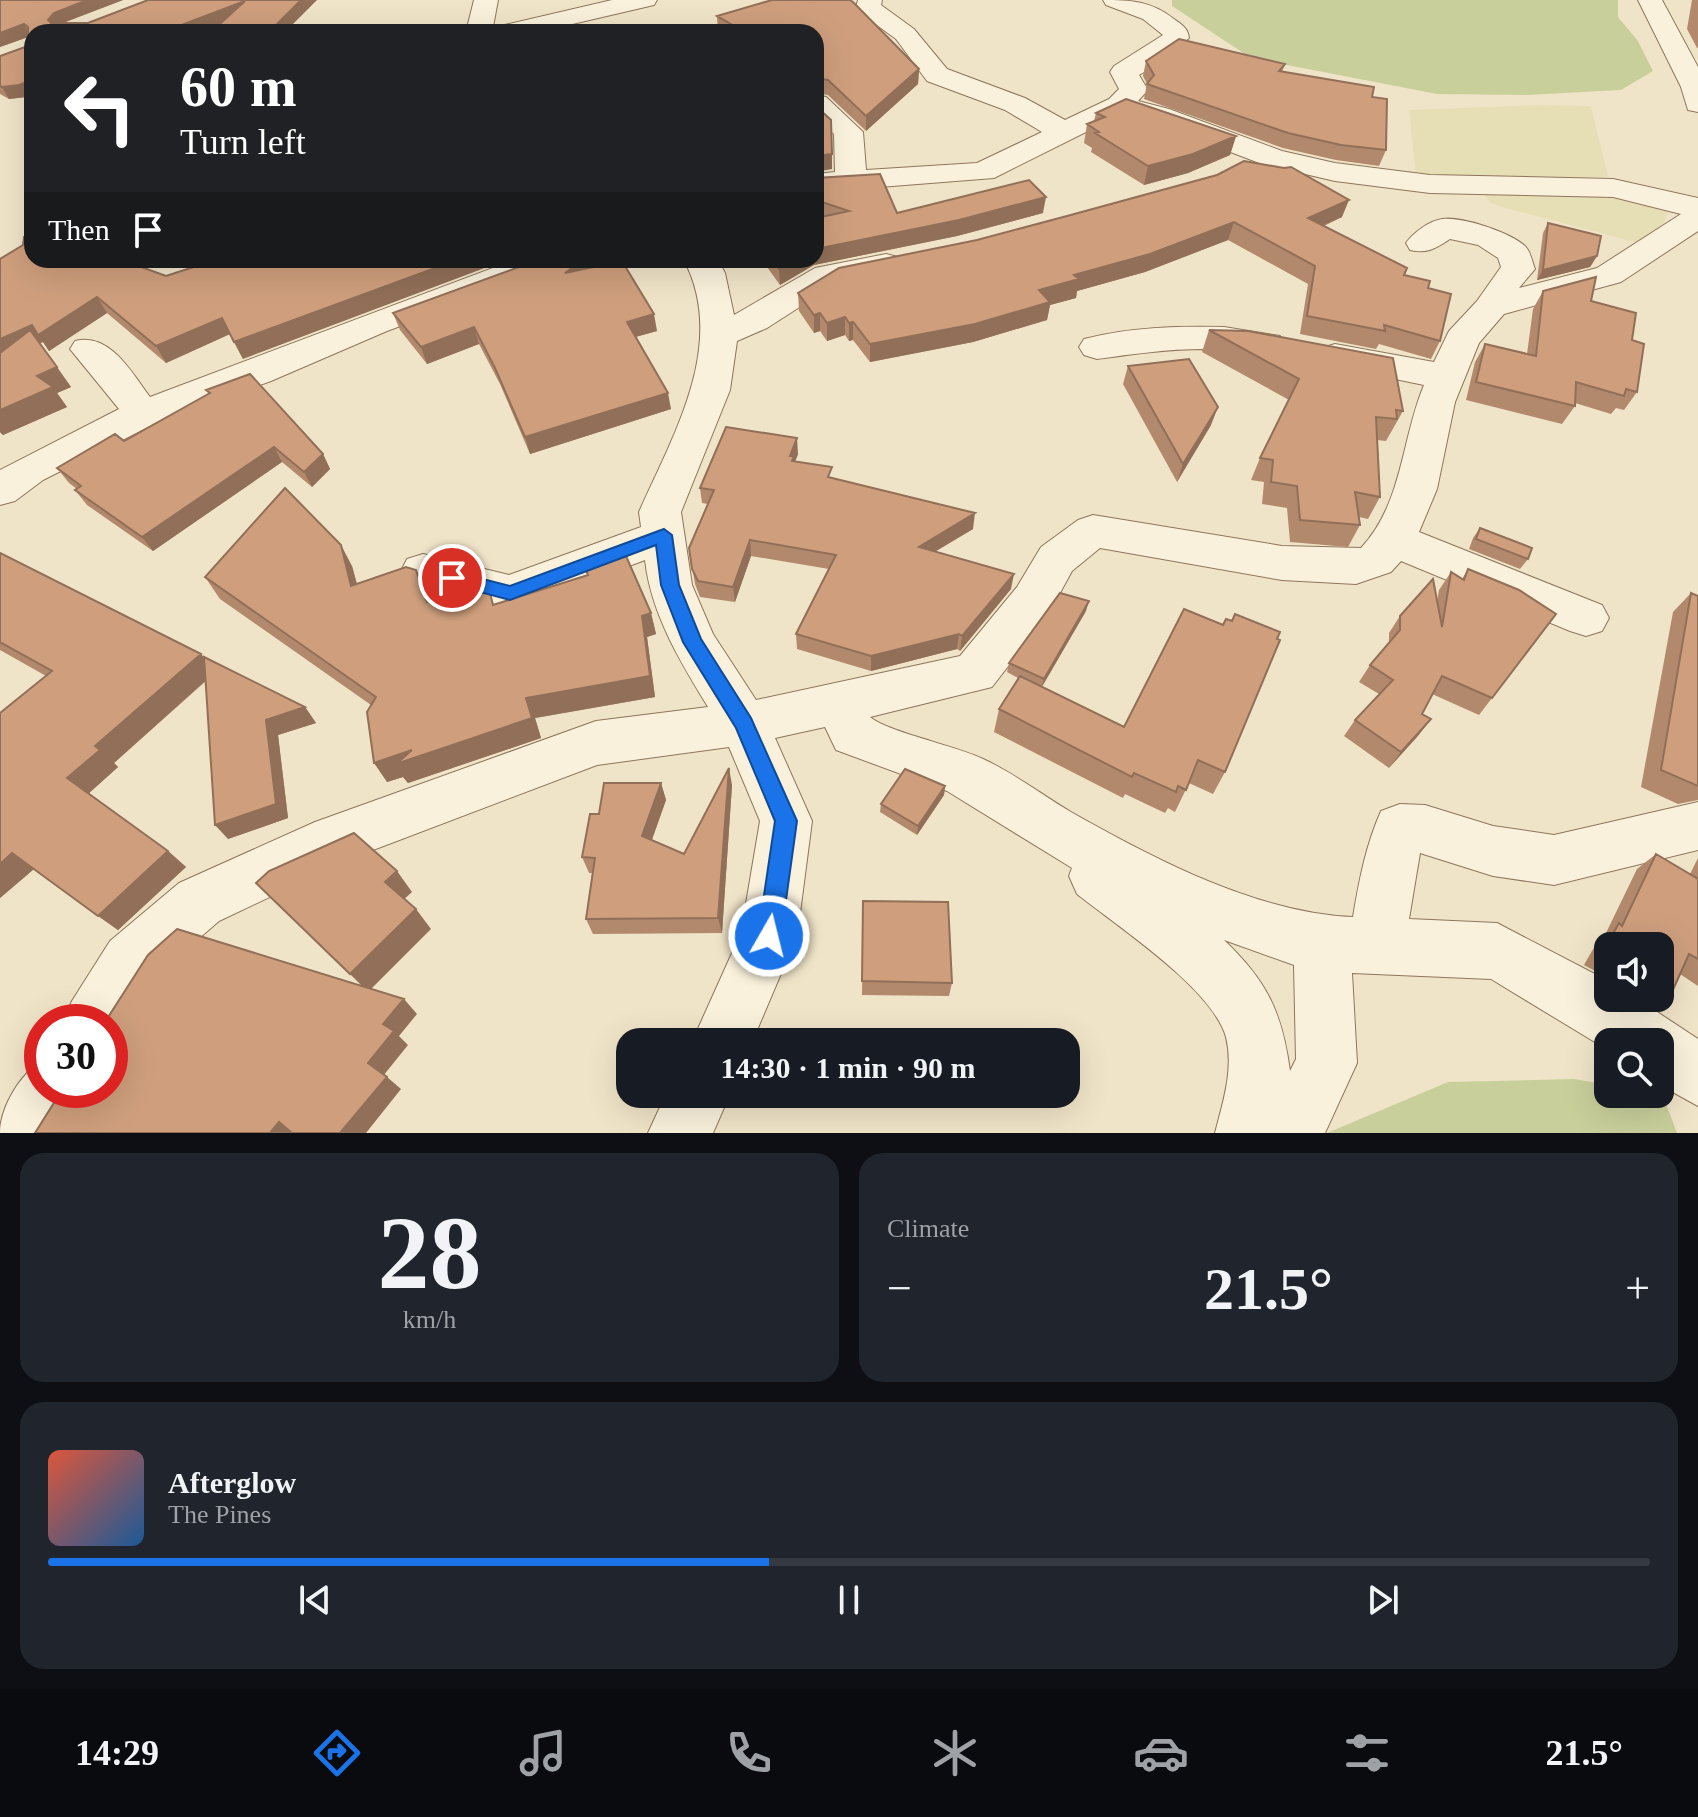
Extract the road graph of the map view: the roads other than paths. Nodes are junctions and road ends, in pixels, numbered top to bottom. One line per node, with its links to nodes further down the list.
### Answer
1 (486, 0): 6 (street)
2 (645, 0): 7 (street)
3 (870, 0): 11 (street)
4 (1115, 0): 9 (street)
5 (1650, 0): 8 (street)
6 (481, 24)
7 (540, 24)
8 (1697, 93)
9 (1119, 105): 11 (street); 15 (street)
10 (824, 109): 13 (street)
11 (1064, 132): 13 (street)
12 (1223, 171): 15 (street)
13 (851, 180): 14 (street)
14 (824, 182)
15 (1430, 184): 16 (street)
16 (1698, 208)
17 (1698, 217): 22 (street)
18 (1422, 243): 22 (street)
19 (920, 257): 23 (street)
20 (524, 268): 27 (street)
21 (705, 268): 23 (street)
22 (1492, 306): 26 (street)
23 (720, 335): 29 (street)
24 (1097, 347): 26 (street)
25 (88, 349): 27 (street)
26 (1446, 377): 30 (street)
27 (142, 414): 28 (street)
28 (0, 490)
29 (664, 535): 31 (street); 34 (street)
30 (1394, 540): 32 (street); 33 (street)
31 (423, 571)
32 (1586, 618)
33 (837, 703): 34 (street); 36 (street)
34 (744, 724): 38 (street); 39 (street)
35 (1698, 826): 37 (street)
36 (1069, 838): 37 (street); 47 (street)
37 (1350, 945): 40 (street); 48 (street)
38 (104, 1004)
39 (728, 1028)
40 (1628, 1028)
41 (1674, 1059): 42 (street)
42 (1698, 1075)
43 (41, 1108): 45 (street)
44 (692, 1108): 46 (street)
45 (26, 1133)
46 (680, 1133)
47 (1247, 1133)
48 (1292, 1133)

